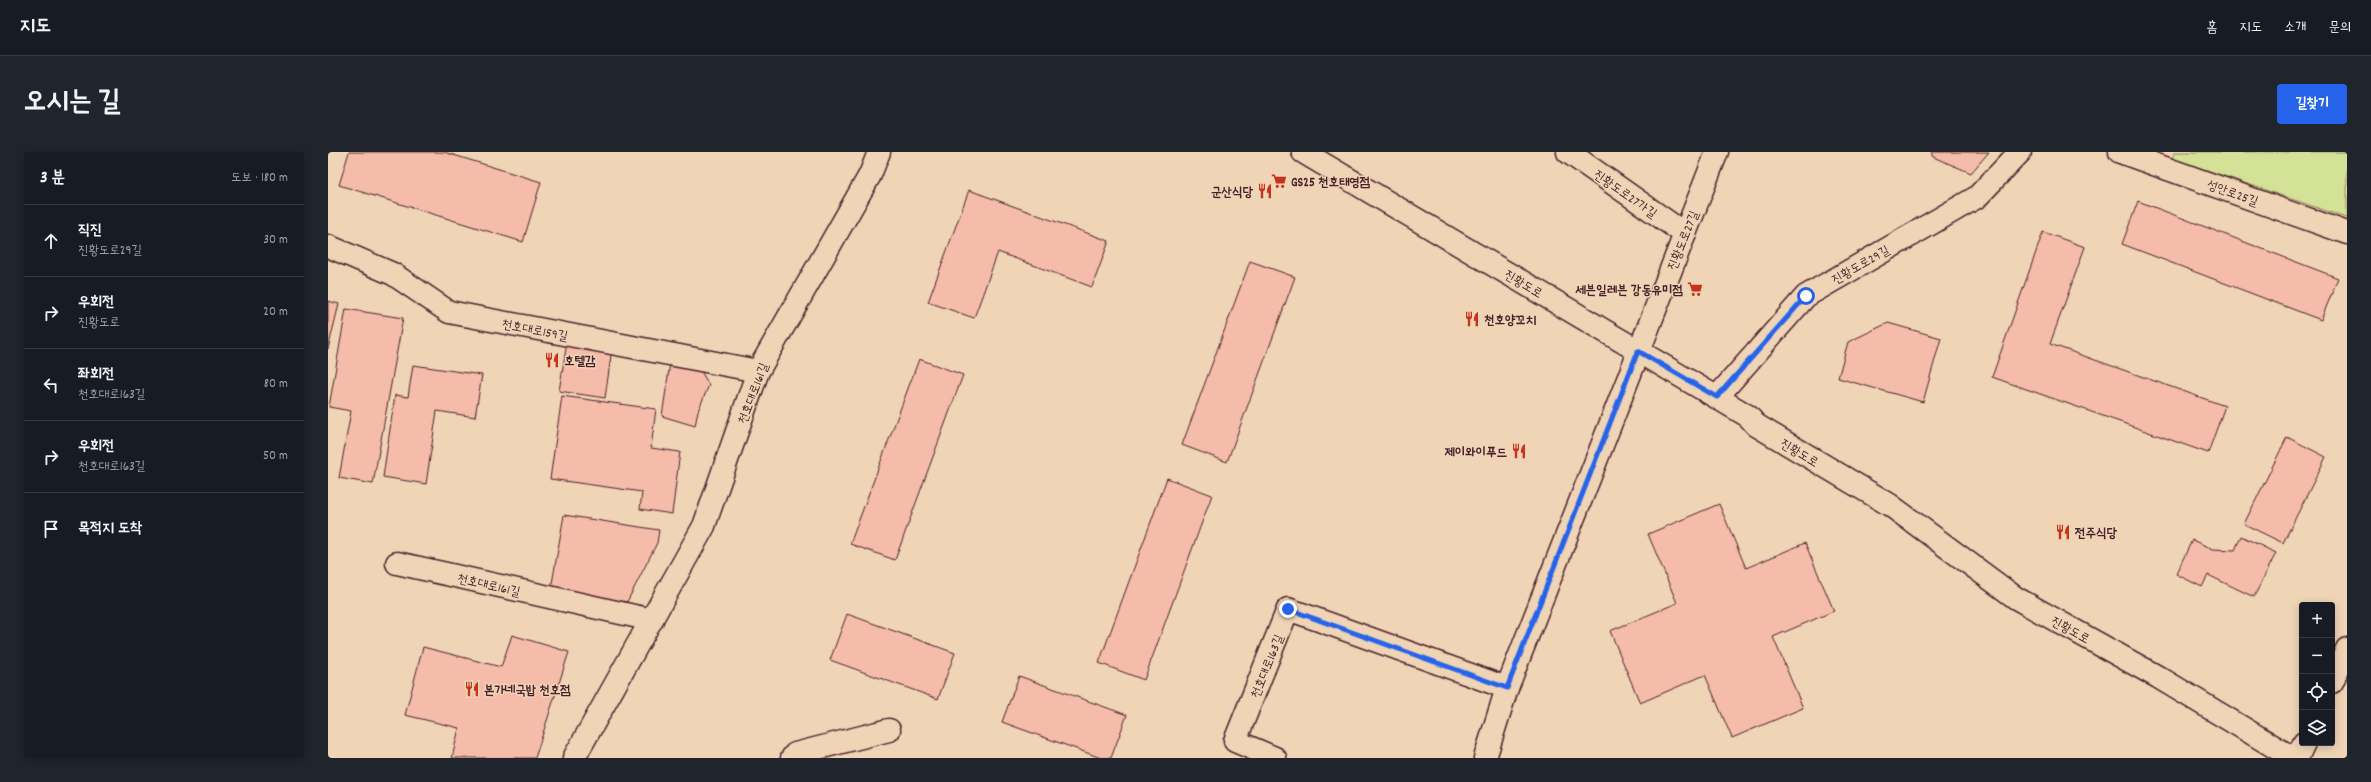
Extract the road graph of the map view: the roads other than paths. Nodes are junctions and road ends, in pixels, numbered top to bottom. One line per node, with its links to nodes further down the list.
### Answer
1 (879, 152): 13 (street, 천호대로161길)
2 (1303, 152): 7 (street, 진황도로)
3 (1568, 152): 10 (street, 진황도로27가길)
4 (1718, 152): 10 (street, 진황도로27길)
5 (2020, 152): 14 (street, 진황도로29길)
6 (2120, 152): 8 (street, 성안로25길)
7 (1327, 158): 12 (street, 진황도로)
8 (2162, 159): 9 (street, 성안로25길)
9 (2347, 232)
10 (1685, 234): 12 (street, 진황도로27길)
11 (328, 246): 13 (street, 천호대로159길)
12 (1638, 351): 14 (street, 진황도로); 19 (street)
13 (758, 371): 16 (street, 천호대로161길)
14 (1717, 397): 26 (street, 진황도로)
15 (397, 563): 16 (street, 천호대로161길)
16 (652, 620): 22 (street, 천호대로161길)
17 (2347, 649): 18 (street)
18 (2335, 675)
19 (1507, 688): 24 (street, 천호대로163길); 25 (street)
20 (889, 730): 23 (street)
21 (2302, 746): 27 (street)
22 (574, 758)
23 (792, 758)
24 (1276, 758)
25 (1485, 758)
26 (2293, 758)
27 (2296, 758)

